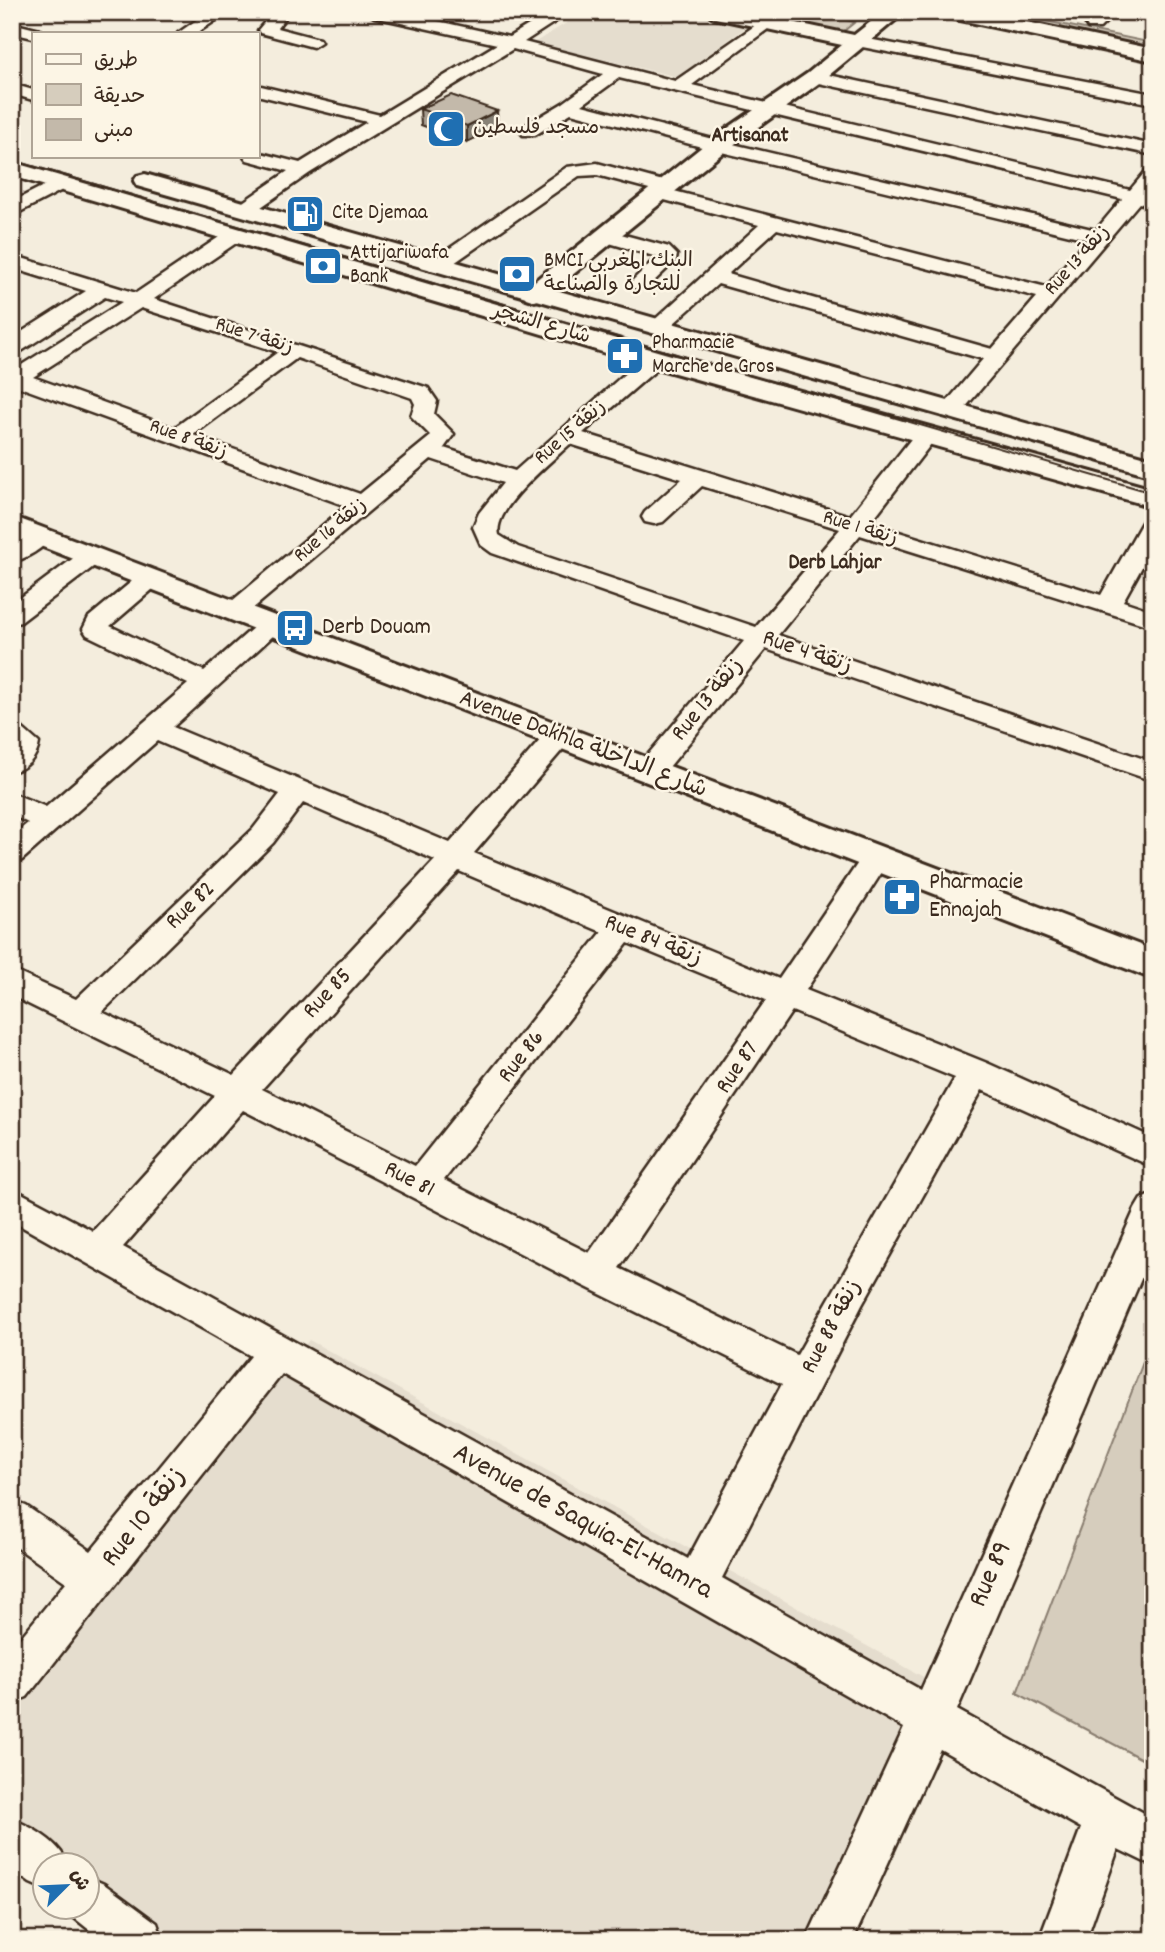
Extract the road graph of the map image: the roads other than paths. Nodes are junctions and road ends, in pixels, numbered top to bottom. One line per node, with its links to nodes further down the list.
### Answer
1 (282, 12): 17 (street)
2 (374, 12): 18 (street)
3 (540, 12): 18 (street)
4 (562, 12): 18 (street)
5 (715, 12): 12 (street)
6 (951, 12): 20 (street)
7 (1028, 12): 11 (street)
8 (212, 13): 14 (street)
9 (853, 18): 10 (street)
10 (888, 18): 19 (street)
11 (1101, 19): 16 (street)
12 (766, 23): 19 (street); 23 (street)
13 (12, 28): 15 (street)
14 (187, 32)
15 (32, 33)
16 (1153, 37)
17 (313, 42)
18 (505, 42): 21 (street); 30 (street); 31 (street)
19 (858, 42): 22 (street); 27 (street)
20 (1153, 55)
21 (616, 72): 23 (street); 28 (street)
22 (815, 77): 29 (street); 34 (street)
23 (678, 87): 29 (street)
24 (12, 89): 26 (street)
25 (259, 90): 30 (street)
26 (32, 95)
27 (1153, 99)
28 (569, 107): 32 (street); 33 (street)
29 (770, 109): 33 (street); 42 (street)
30 (365, 117): 31 (street); 36 (street)
31 (383, 121): 36 (street)
32 (528, 131)
33 (717, 146): 41 (street); 48 (street)
34 (1153, 150)
35 (259, 158): 36 (street)
36 (295, 167): 43 (street)
37 (12, 169): 40 (street, شارع الشجر)
38 (117, 174): 43 (street, شارع الشجر)
39 (1153, 175): 42 (street, Rue 13 زنقة)
40 (61, 183): 44 (street); 46 (street, شارع الشجر)
41 (663, 190): 45 (street); 47 (street); 50 (street)
42 (1143, 199): 48 (street, Rue 13 زنقة)
43 (235, 207): 50 (street, شارع الشجر)
44 (12, 210)
45 (771, 223): 51 (street); 55 (street)
46 (235, 235): 56 (street); 61 (street, شارع الشجر)
47 (606, 236): 52 (street); 54 (street)
48 (1102, 237): 55 (street, Rue 13 زنقة)
49 (12, 261): 53 (street, Rue 7 زنقة)
50 (437, 266): 54 (street, شارع الشجر)
51 (713, 276): 57 (street); 60 (street)
52 (640, 284)
53 (103, 289): 56 (street, Rue 7 زنقة); 58 (street)
54 (536, 293): 57 (street, شارع الشجر)
55 (1048, 294): 60 (street, Rue 13 زنقة)
56 (138, 301): 59 (street, Rue 7 زنقة); 62 (street)
57 (656, 328): 63 (street, شارع الشجر)
58 (12, 347)
59 (295, 350): 65 (street); 67 (street, Rue 7 زنقة)
60 (995, 356): 63 (street, Rue 13 زنقة)
61 (655, 359): 64 (street, شارع الشجر); 66 (street, Rue 15 زنقة)
62 (14, 378): 65 (street, Rue 8 زنقة)
63 (950, 411): 68 (street, شارع الشجر)
64 (926, 435): 71 (street, شارع الشجر); 77 (street, Rue 13 زنقة)
65 (177, 436): 72 (street, Rue 8 زنقة)
66 (568, 436): 69 (street, Rue 15 زنقة); 70 (street, Rue 1 زنقة)
67 (427, 450): 69 (street, Rue 15 زنقة); 72 (street, Rue 16 زنقة)
68 (1153, 468)
69 (519, 480): 73 (street, Rue 15 زنقة)
70 (708, 481): 74 (street); 75 (street); 77 (street, Rue 1 زنقة)
71 (1153, 498)
72 (364, 504): 83 (street, Rue 16 زنقة)
73 (488, 513): 87 (street, Rue 4 زنقة)
74 (654, 517)
75 (677, 522)
76 (1153, 524): 82 (street)
77 (854, 527): 82 (street, Rue 1 زنقة); 87 (street, Rue 13 زنقة)
78 (26, 530): 79 (street); 80 (street, Avenue Dakhla شارع الداخلة)
79 (12, 555)
80 (92, 556): 81 (street, Avenue Dakhla شارع الداخلة); 84 (street)
81 (150, 578): 83 (street, Avenue Dakhla شارع الداخلة); 88 (street)
82 (1108, 605): 85 (street, Rue 1 زنقة)
83 (235, 611): 86 (street, Avenue Dakhla شارع الداخلة)
84 (12, 617)
85 (1153, 619)
86 (272, 625): 88 (street); 91 (street, Avenue Dakhla شارع الداخلة)
87 (760, 636): 93 (street, Rue 13 زنقة); 94 (street, Rue 4 زنقة)
88 (206, 682): 89 (street)
89 (154, 729): 95 (street, Rue 84 زنقة); 97 (street)
90 (12, 734): 92 (street)
91 (559, 736): 93 (street, Avenue Dakhla شارع الداخلة); 99 (street, Rue 85)
92 (12, 763)
93 (650, 771): 100 (street, Avenue Dakhla شارع الداخلة)
94 (1153, 772)
95 (298, 790): 99 (street, Rue 84 زنقة); 105 (street, Rue 82)
96 (12, 803): 97 (street)
97 (50, 821): 98 (street)
98 (12, 853)
99 (454, 858): 101 (street, Rue 84 زنقة); 107 (street, Rue 85)
100 (876, 858): 102 (street, Avenue Dakhla شارع الداخلة); 104 (street, Rue 87)
101 (622, 928): 104 (street, Rue 84 زنقة); 109 (street, Rue 86)
102 (1153, 965)
103 (12, 982): 105 (street, Rue 81)
104 (786, 994): 106 (street, Rue 84 زنقة); 113 (street, Rue 87)
105 (78, 1016): 107 (street, Rue 81)
106 (975, 1072): 108 (street, Rue 84 زنقة); 115 (street, Rue 88 زنقة)
107 (240, 1093): 109 (street, Rue 81); 112 (street, Rue 85)
108 (1153, 1153)
109 (420, 1185): 113 (street, Rue 81)
110 (12, 1203): 112 (street, Avenue de Saquia-El-Hamra)
111 (1153, 1209): 120 (street, Rue 89)
112 (97, 1251): 114 (street, Avenue de Saquia-El-Hamra)
113 (596, 1274): 115 (street, Rue 81)
114 (276, 1353): 117 (street, Rue 10 زنقة); 118 (street, Avenue de Saquia-El-Hamra)
115 (805, 1377): 118 (street, Rue 88 زنقة)
116 (12, 1520): 117 (street)
117 (97, 1579): 119 (street, Rue 10 زنقة)
118 (696, 1587): 120 (street, Avenue de Saquia-El-Hamra)
119 (12, 1682)
120 (930, 1721): 121 (street, Avenue de Saquia-El-Hamra); 127 (street, Rue 89)
121 (1107, 1818): 123 (street, Avenue de Saquia-El-Hamra); 128 (street)
122 (12, 1842): 124 (street)
123 (1153, 1843)
124 (32, 1857)
125 (102, 1911): 126 (street)
126 (140, 1940)
127 (829, 1940)
128 (1062, 1940)

